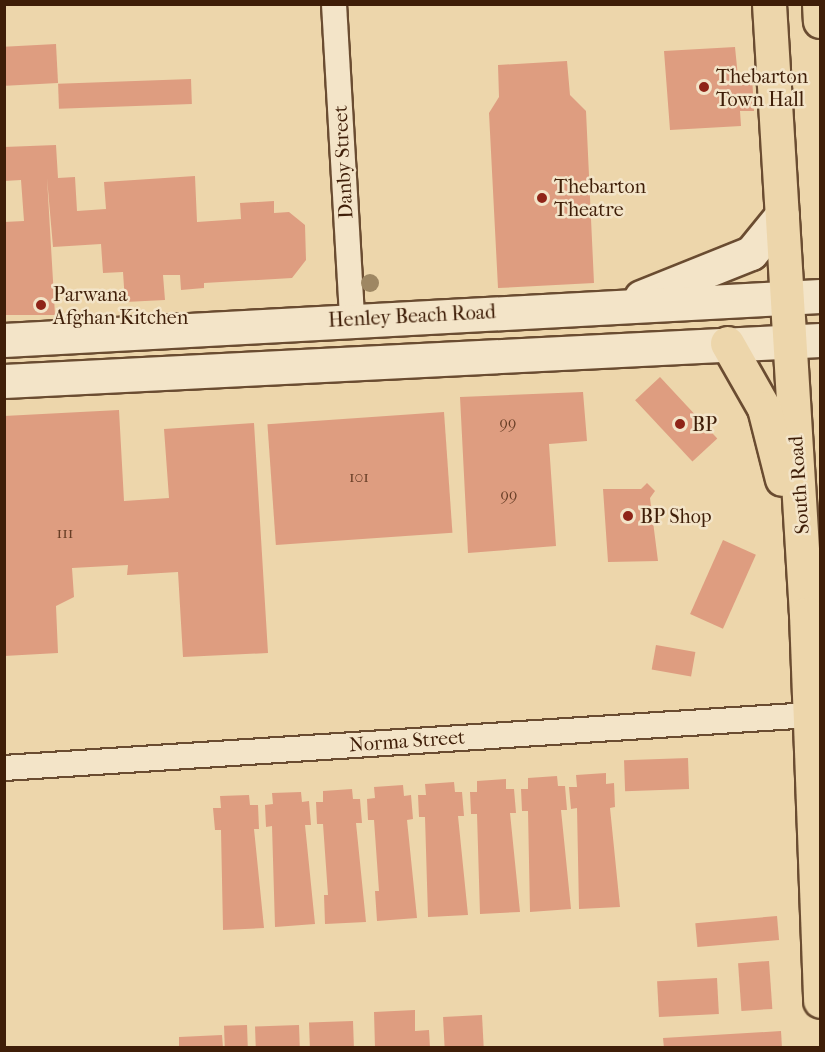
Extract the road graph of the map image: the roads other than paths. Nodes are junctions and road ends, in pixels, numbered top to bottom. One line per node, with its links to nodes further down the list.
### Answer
1 (334, 4): 9 (street, Danby Street)
2 (769, 4): 5 (highway, South Road)
3 (819, 4): 4 (highway)
4 (820, 21)
5 (782, 215): 7 (highway, South Road); 8 (main road)
6 (820, 296): 7 (main road, Henley Beach Road)
7 (787, 298): 8 (main road, Henley Beach Road); 11 (highway, South Road)
8 (616, 306): 9 (main road, Henley Beach Road)
9 (352, 319): 10 (main road, Henley Beach Road)
10 (4, 340)
11 (805, 340): 12 (main road); 14 (highway, South Road)
12 (727, 343): 13 (main road); 14 (highway)
13 (4, 381)
14 (803, 549): 15 (highway, South Road)
15 (810, 715): 16 (street, Norma Street); 17 (highway, South Road)
16 (4, 768)
17 (820, 1001)

